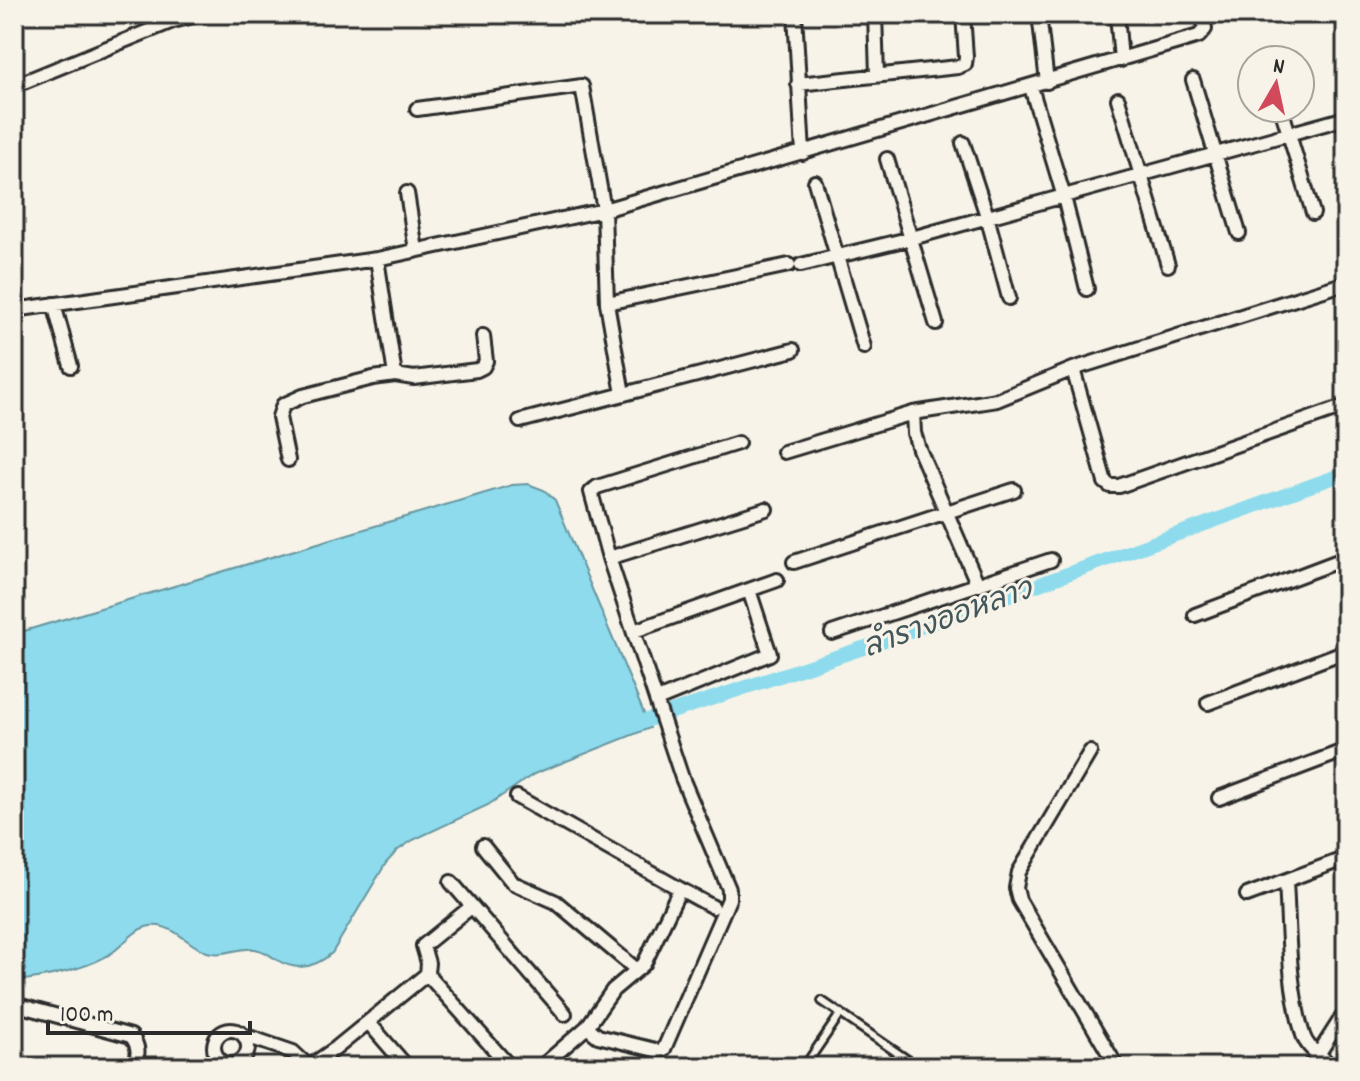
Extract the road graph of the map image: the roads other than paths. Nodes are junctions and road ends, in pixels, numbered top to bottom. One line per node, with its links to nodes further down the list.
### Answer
1 (201, 14): 13 (street)
2 (795, 14): 12 (street)
3 (875, 14): 9 (street)
4 (963, 14): 9 (street)
5 (1039, 14): 11 (street)
6 (1117, 14): 8 (street)
7 (1203, 14): 8 (street)
8 (1121, 60): 11 (street)
9 (877, 75): 12 (street)
10 (1193, 80): 22 (street)
11 (1047, 82): 14 (street)
12 (798, 84): 21 (street)
13 (14, 86)
14 (1031, 87): 21 (street); 27 (street)
15 (1118, 99): 24 (street)
16 (417, 109): 28 (street)
17 (1346, 118): 19 (street)
18 (1285, 124): 19 (street)
19 (1287, 134): 22 (street); 29 (street)
20 (963, 143): 30 (street)
21 (803, 153): 28 (street)
22 (1214, 154): 24 (street); 31 (street)
23 (887, 159): 32 (street)
24 (1141, 175): 27 (street); 36 (street)
25 (815, 182): 34 (street)
26 (407, 193): 33 (street)
27 (1064, 197): 30 (street); 38 (street)
28 (604, 210): 33 (street); 40 (street)
29 (1313, 213)
30 (987, 216): 32 (street); 39 (street)
31 (1239, 233)
32 (912, 238): 34 (street); 43 (street)
33 (416, 250): 35 (street)
34 (839, 257): 40 (street); 45 (street)
35 (377, 259): 41 (street); 49 (street)
36 (1168, 265)
37 (1346, 283): 48 (street)
38 (1087, 289)
39 (1009, 298)
40 (607, 303): 50 (street)
41 (54, 304): 42 (street); 47 (street)
42 (14, 310)
43 (936, 323)
44 (483, 336): 49 (street)
45 (864, 347)
46 (793, 350): 50 (street)
47 (71, 366)
48 (1073, 369): 51 (street); 52 (street)
49 (395, 375): 56 (street)
50 (623, 394): 53 (street)
51 (1346, 406)
52 (913, 413): 55 (street); 59 (street)
53 (520, 421)
54 (738, 443): 60 (street)
55 (784, 452)
56 (288, 460)
57 (1014, 490): 59 (street)
58 (766, 509): 60 (street)
59 (947, 513): 62 (street); 65 (street)
60 (609, 558): 68 (street)
61 (1051, 560): 65 (street)
62 (794, 562)
63 (1344, 563): 67 (street)
64 (777, 580): 66 (street)
65 (978, 585): 69 (street)
66 (749, 590): 68 (street); 71 (street)
67 (1195, 615)
68 (634, 631): 71 (street)
69 (832, 633)
70 (1346, 651): 72 (street)
71 (657, 700): 93 (street)
72 (1208, 703)
73 (1346, 750): 76 (street)
74 (1090, 752): 104 (street)
75 (517, 797): 81 (street)
76 (1219, 798)
77 (483, 846): 85 (street)
78 (1346, 858): 79 (street)
79 (1286, 881): 82 (street); 95 (street)
80 (451, 882): 83 (street)
81 (680, 889): 84 (street); 85 (street)
82 (1247, 895)
83 (471, 907): 86 (street); 91 (street)
84 (713, 907)
85 (637, 970): 93 (street)
86 (427, 974): 92 (street); 101 (street)
87 (822, 1001): 90 (lane)
88 (14, 1004): 98 (street)
89 (1346, 1011): 95 (street)
90 (841, 1013): 97 (lane); 103 (lane)
91 (565, 1014)
92 (369, 1023): 99 (street); 100 (street)
93 (587, 1027): 102 (street)
94 (246, 1036): 96 (street); 96 (street); 99 (street)
95 (1313, 1061): 105 (street)
96 (217, 1062)
97 (916, 1066)
98 (135, 1067)
99 (309, 1067)
100 (407, 1067)
101 (510, 1067)
102 (542, 1067)
103 (804, 1067)
104 (1117, 1067)
105 (1330, 1067)

